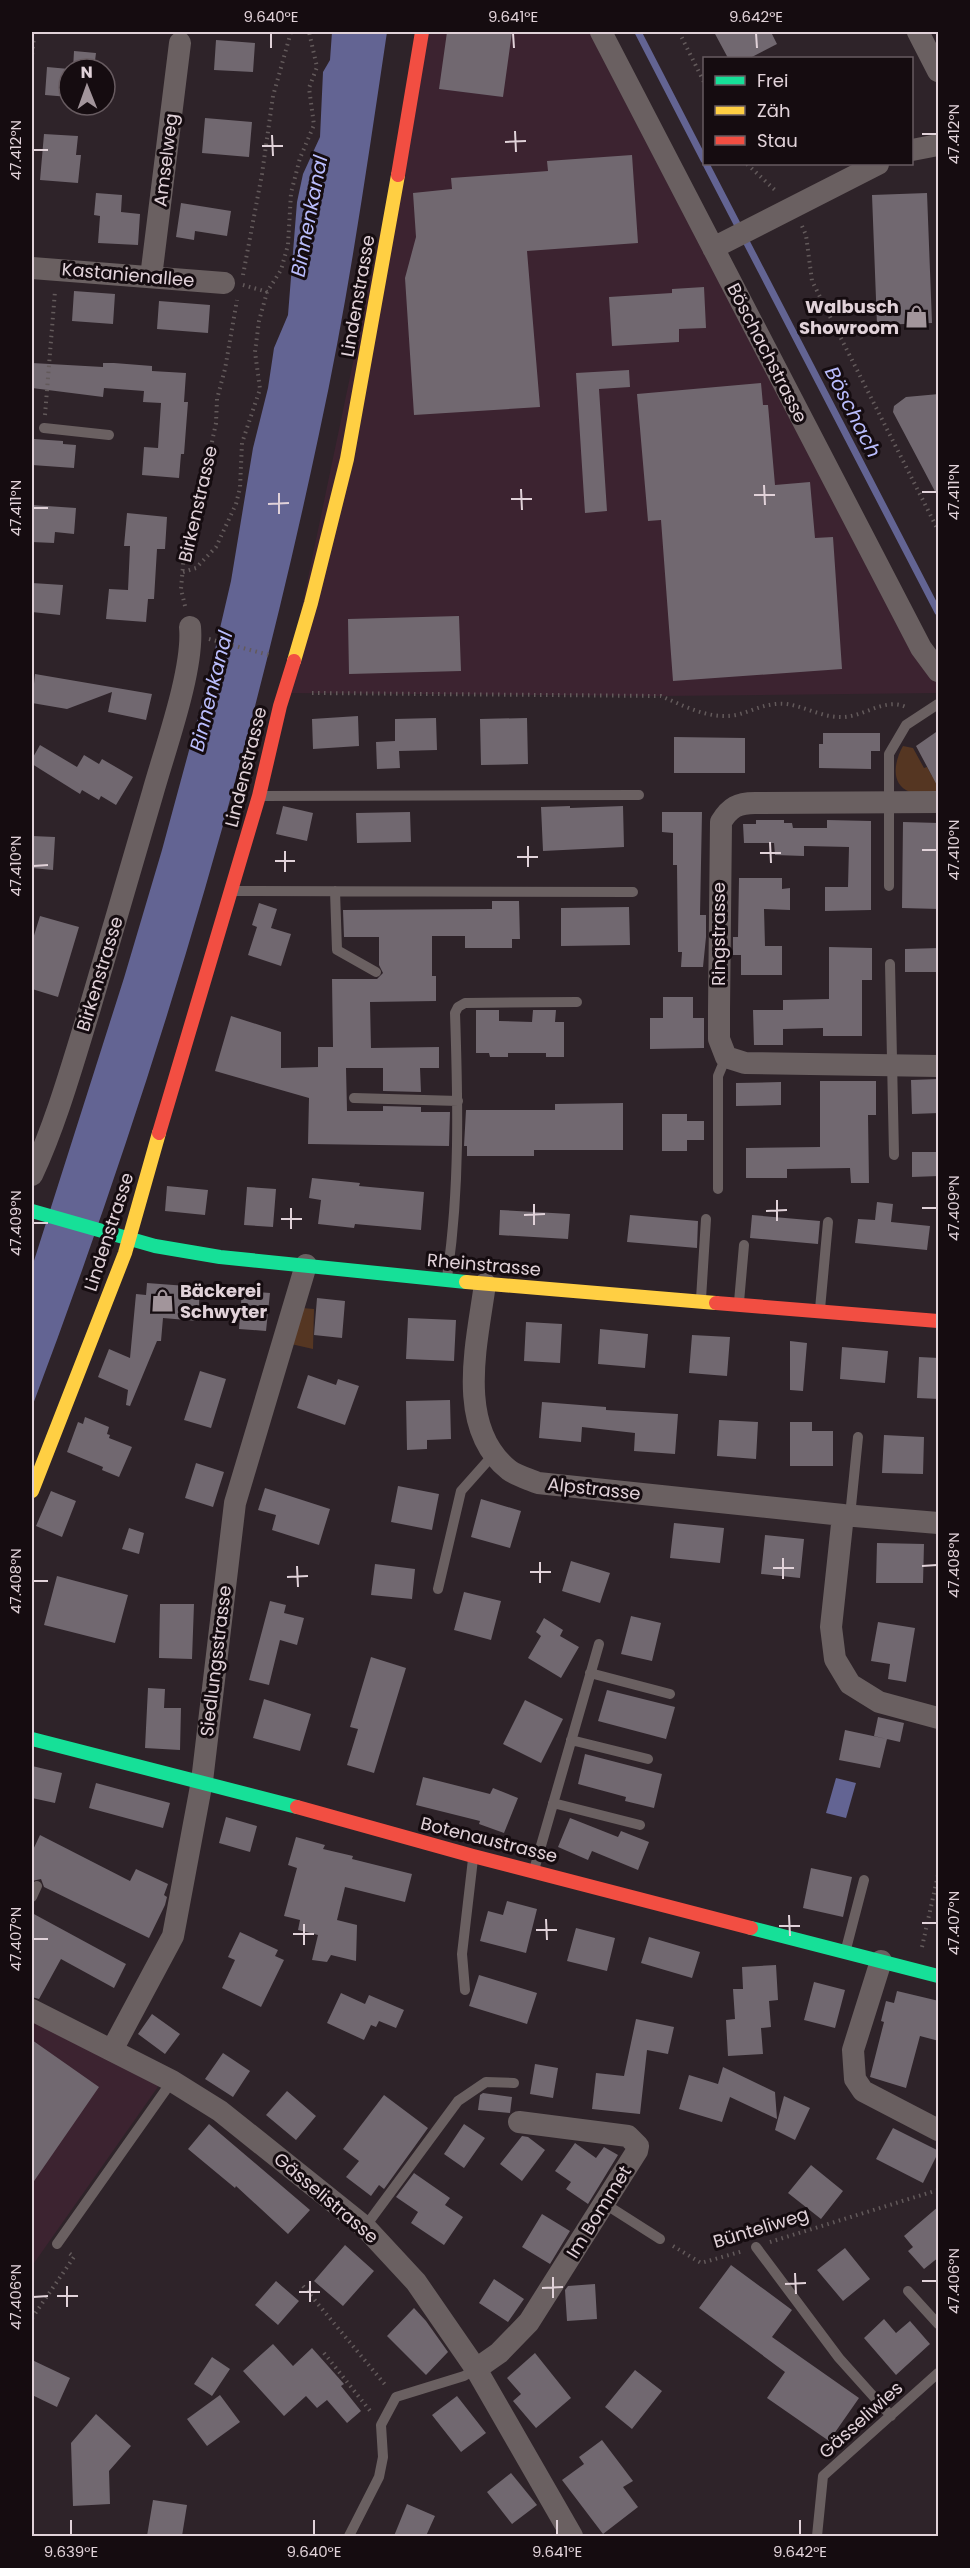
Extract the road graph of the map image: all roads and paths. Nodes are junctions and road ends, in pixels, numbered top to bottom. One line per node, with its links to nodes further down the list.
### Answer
1 (291, 32): 21 (path, Birkenstrasse)
2 (309, 32): 22 (path)
3 (422, 32): 31 (street, Lindenstrasse)
4 (601, 32): 17 (street, Böschachstrasse)
5 (678, 32): 11 (path)
6 (918, 32): 10 (street)
7 (32, 36): 9 (path)
8 (180, 43): 20 (street, Amselweg)
9 (32, 55)
10 (939, 71)
11 (703, 78)
12 (939, 145): 13 (street)
13 (913, 150)
14 (748, 165): 16 (path)
15 (876, 165): 16 (street)
16 (792, 206): 17 (street); 25 (path)
17 (713, 248): 30 (street, Böschachstrasse)
18 (32, 268): 19 (street, Kastanienallee)
19 (57, 270): 20 (street, Kastanienallee); 23 (path)
20 (151, 278): 21 (street, Kastanienallee)
21 (233, 284): 22 (path); 26 (path, Birkenstrasse)
22 (269, 293): 26 (path)
23 (44, 428): 24 (lane)
24 (110, 435)
25 (939, 530)
26 (183, 572): 27 (path, Birkenstrasse)
27 (190, 627): 51 (street, Birkenstrasse)
28 (210, 640): 29 (path)
29 (277, 657)
30 (939, 671)
31 (284, 693): 33 (path); 35 (street, Lindenstrasse)
32 (939, 704): 33 (lane)
33 (920, 714): 36 (lane)
34 (639, 795): 35 (lane)
35 (259, 796): 39 (street, Lindenstrasse)
36 (888, 801): 37 (street, Ringstrasse); 38 (lane); 45 (street, Ringstrasse)
37 (939, 802)
38 (889, 886)
39 (230, 891): 40 (lane); 56 (street, Lindenstrasse)
40 (335, 891): 41 (lane); 43 (lane)
41 (633, 892)
42 (890, 964): 46 (lane)
43 (376, 972)
44 (578, 1002): 49 (lane)
45 (726, 1057): 46 (street); 52 (lane)
46 (892, 1066): 47 (street); 50 (lane)
47 (939, 1066)
48 (354, 1098): 49 (lane)
49 (459, 1101): 59 (lane)
50 (894, 1155)
51 (32, 1175)
52 (718, 1189)
53 (32, 1211): 56 (street, Rheinstrasse)
54 (706, 1219): 61 (lane)
55 (828, 1222): 63 (lane)
56 (122, 1237): 58 (street, Rheinstrasse); 67 (street, Lindenstrasse)
57 (744, 1245): 62 (lane)
58 (306, 1265): 59 (street, Rheinstrasse); 78 (street, Siedlungsstrasse)
59 (446, 1280): 60 (street, Rheinstrasse)
60 (485, 1284): 61 (street, Rheinstrasse); 66 (street, Alpstrasse)
61 (700, 1302): 62 (street, Rheinstrasse)
62 (739, 1305): 63 (street, Rheinstrasse)
63 (820, 1312): 64 (street, Rheinstrasse)
64 (939, 1321)
65 (858, 1437): 68 (lane)
66 (493, 1455): 68 (street, Alpstrasse); 70 (lane)
67 (32, 1491)
68 (846, 1516): 69 (street, Alpstrasse); 74 (street)
69 (939, 1523)
70 (438, 1589)
71 (599, 1644): 72 (lane)
72 (590, 1673): 73 (lane); 76 (lane)
73 (670, 1694)
74 (939, 1718)
75 (32, 1739): 78 (street, Botenaustrasse)
76 (571, 1740): 77 (lane); 79 (lane)
77 (648, 1759)
78 (202, 1781): 81 (street, Botenaustrasse); 93 (street, Siedlungsstrasse)
79 (553, 1803): 80 (lane); 82 (lane)
80 (640, 1825)
81 (473, 1856): 82 (street, Botenaustrasse); 91 (lane)
82 (534, 1870): 87 (street, Botenaustrasse)
83 (939, 1875): 89 (path)
84 (864, 1880): 87 (lane)
85 (37, 1886): 86 (lane)
86 (32, 1897)
87 (845, 1953): 88 (street, Botenaustrasse)
88 (880, 1961): 89 (street, Botenaustrasse); 97 (street)
89 (916, 1970): 90 (street, Botenaustrasse)
90 (939, 1976)
91 (465, 1990)
92 (32, 2010): 93 (street, Gässelistrasse)
93 (112, 2050): 94 (street, Gässelistrasse)
94 (172, 2081): 100 (street, Gässelistrasse); 102 (lane)
95 (513, 2083): 100 (lane)
96 (519, 2122): 99 (street, Im Bommet)
97 (939, 2130)
98 (939, 2190): 103 (path, Bünteliweg)
99 (604, 2204): 101 (lane); 109 (street, Im Bommet)
100 (365, 2227): 109 (street, Gässelistrasse)
101 (660, 2239): 103 (path, Bünteliweg)
102 (57, 2244): 106 (path)
103 (756, 2247): 112 (lane)
104 (303, 2286): 111 (path)
105 (908, 2291): 107 (lane)
106 (32, 2318)
107 (939, 2324)
108 (324, 2353): 113 (path)
109 (477, 2369): 111 (lane); 115 (street, Gässelistrasse)
110 (939, 2373): 112 (lane, Gässeliwies)
111 (396, 2397): 113 (lane)
112 (891, 2416): 116 (lane, Gässeliwies)
113 (381, 2425): 114 (lane)
114 (349, 2536)
115 (572, 2536)
116 (817, 2536)

